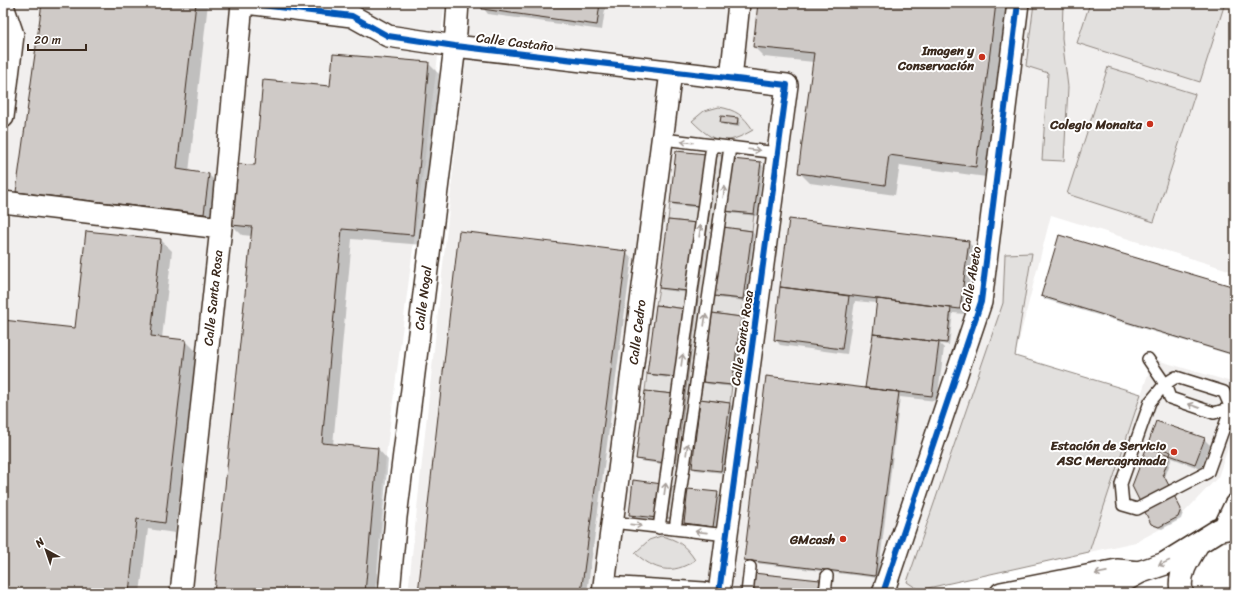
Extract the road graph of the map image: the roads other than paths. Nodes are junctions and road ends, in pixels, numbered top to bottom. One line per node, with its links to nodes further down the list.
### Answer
1 (242, 3): 17 (street, Calle Santa Rosa)
2 (246, 3): 7 (street, Calle Castaño)
3 (458, 3): 7 (street, Calle Nogal)
4 (739, 3): 9 (street)
5 (1018, 3): 38 (street, Calle Abeto)
6 (4, 9): 11 (street)
7 (455, 46): 8 (street, Calle Castaño); 33 (street, Calle Nogal)
8 (672, 72): 9 (street, Calle Castaño); 12 (street, Calle Cedro)
9 (731, 78): 10 (street, Calle Castaño)
10 (787, 85): 15 (street, Calle Santa Rosa)
11 (3, 117)
12 (663, 139): 13 (lane, one-way to 12); 22 (street, Calle Cedro)
13 (712, 145): 14 (lane); 23 (lane, one-way to 13)
14 (730, 147): 15 (lane, one-way to 15); 25 (lane, one-way to 14)
15 (778, 153): 26 (street, Calle Santa Rosa)
16 (3, 202): 17 (street)
17 (221, 228): 32 (street, Calle Santa Rosa)
18 (1148, 359): 19 (lane)
19 (1165, 384): 20 (lane, one-way to 19); 20 (lane); 20 (lane)
20 (1233, 408)
21 (1235, 504): 24 (street)
22 (612, 522): 23 (lane, one-way to 23); 31 (street, Calle Cedro)
23 (659, 528): 25 (lane)
24 (1230, 528): 27 (highway)
25 (675, 529): 26 (lane, one-way to 25)
26 (727, 535): 35 (street, Calle Santa Rosa)
27 (1198, 544): 29 (highway, one-way to 29); 41 (highway)
28 (750, 568): 36 (lane)
29 (1140, 572): 39 (street, one-way to 39); 40 (highway)
30 (827, 576): 37 (lane)
31 (604, 590): 34 (street)
32 (181, 593)
33 (389, 593)
34 (704, 593)
35 (719, 593)
36 (747, 593)
37 (825, 593)
38 (884, 593)
39 (1001, 593)
40 (1082, 593)
41 (1182, 593)

